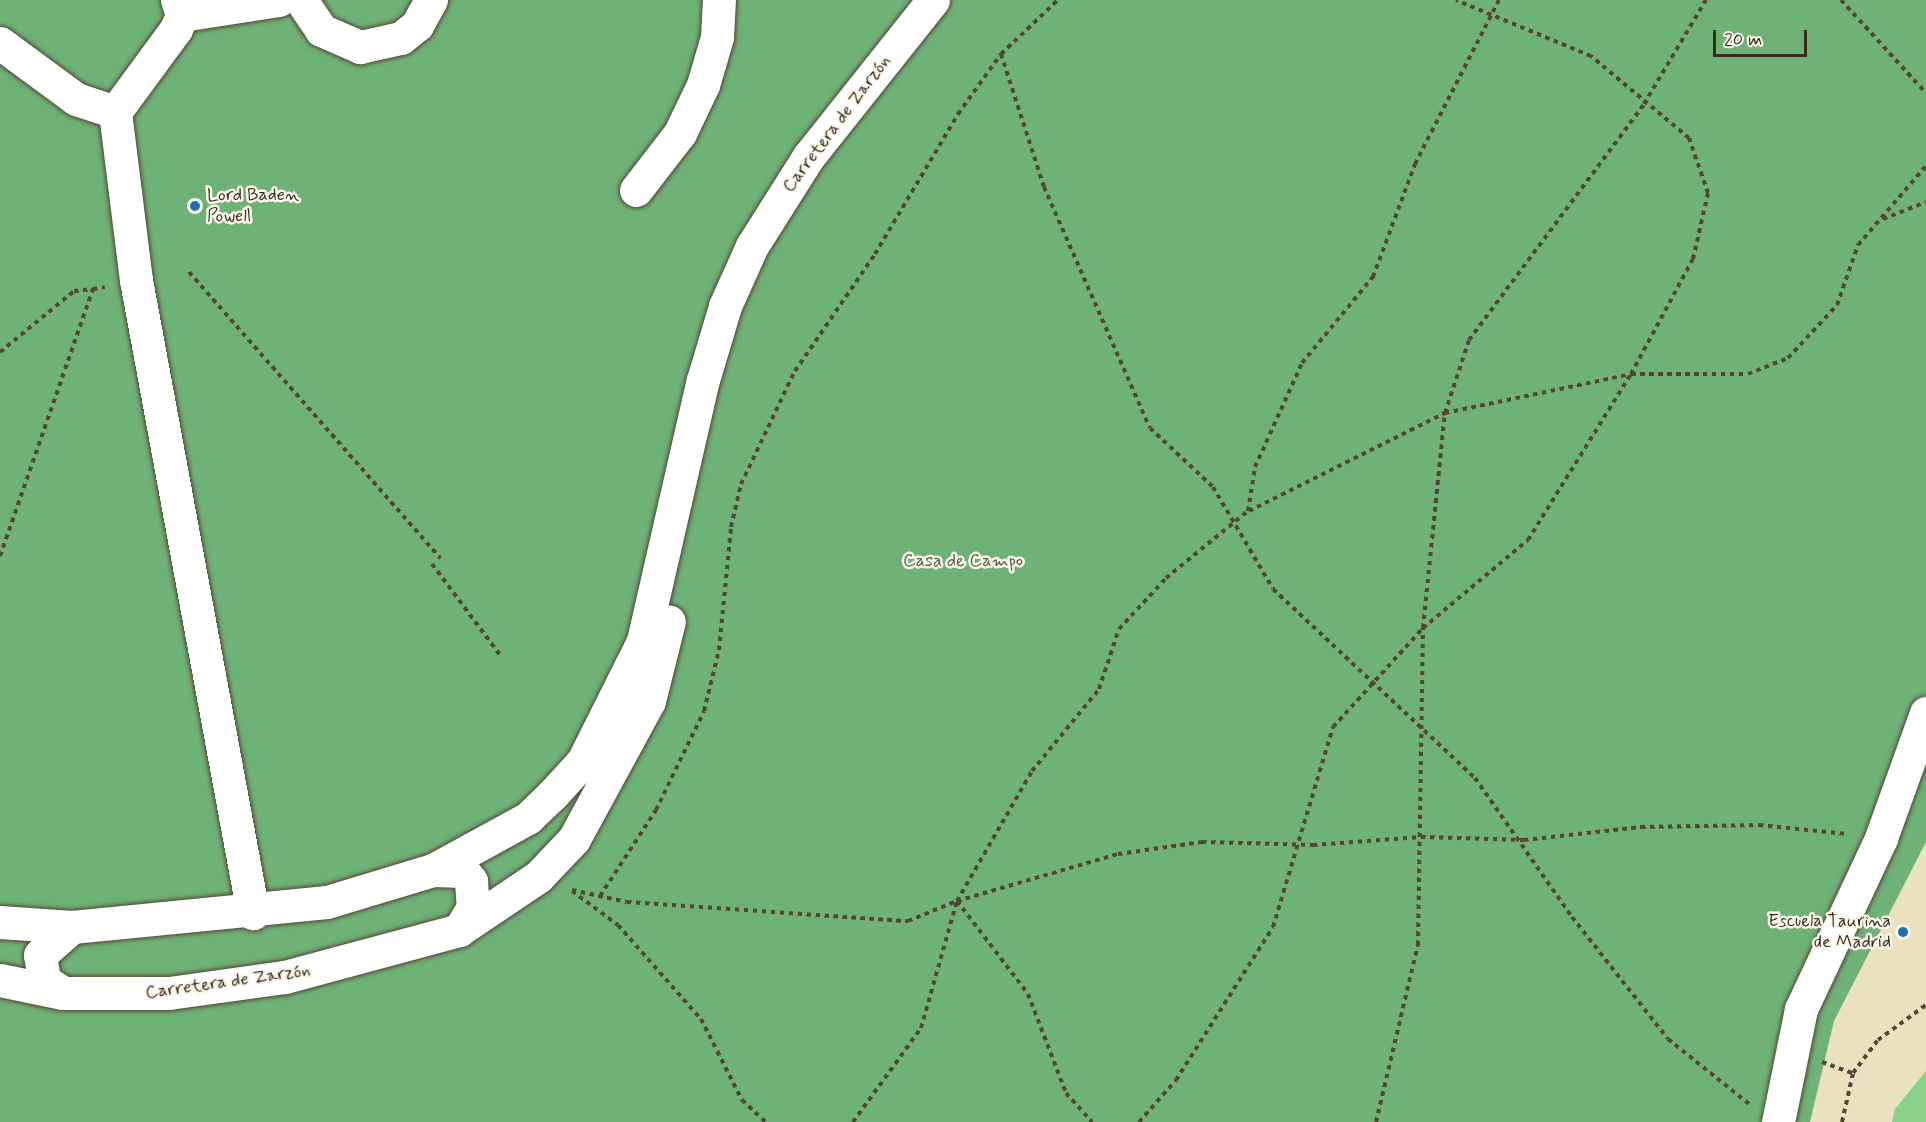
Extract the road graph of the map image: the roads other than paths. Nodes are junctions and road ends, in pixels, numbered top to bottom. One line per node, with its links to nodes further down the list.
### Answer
1 (279, 0): 6 (street)
2 (301, 0): 3 (street)
3 (431, 0)
4 (719, 0): 9 (street)
5 (933, 0): 10 (street, Carretera de Zarzón)
6 (180, 7): 8 (street)
7 (0, 43): 8 (street)
8 (115, 112): 13 (street)
9 (636, 190)
10 (689, 459): 12 (street, Carretera de Zarzón); 16 (street, Carretera de Zarzón)
11 (1926, 713): 19 (street)
12 (433, 870): 13 (street, Carretera de Zarzón); 16 (street, Carretera de Zarzón)
13 (253, 913): 15 (street, Carretera de Zarzón)
14 (0, 922): 15 (street, Carretera de Zarzón)
15 (72, 927): 18 (street)
16 (459, 930): 18 (street, Carretera de Zarzón)
17 (0, 980): 18 (street, Carretera de Zarzón)
18 (63, 993)
19 (1766, 1115)

